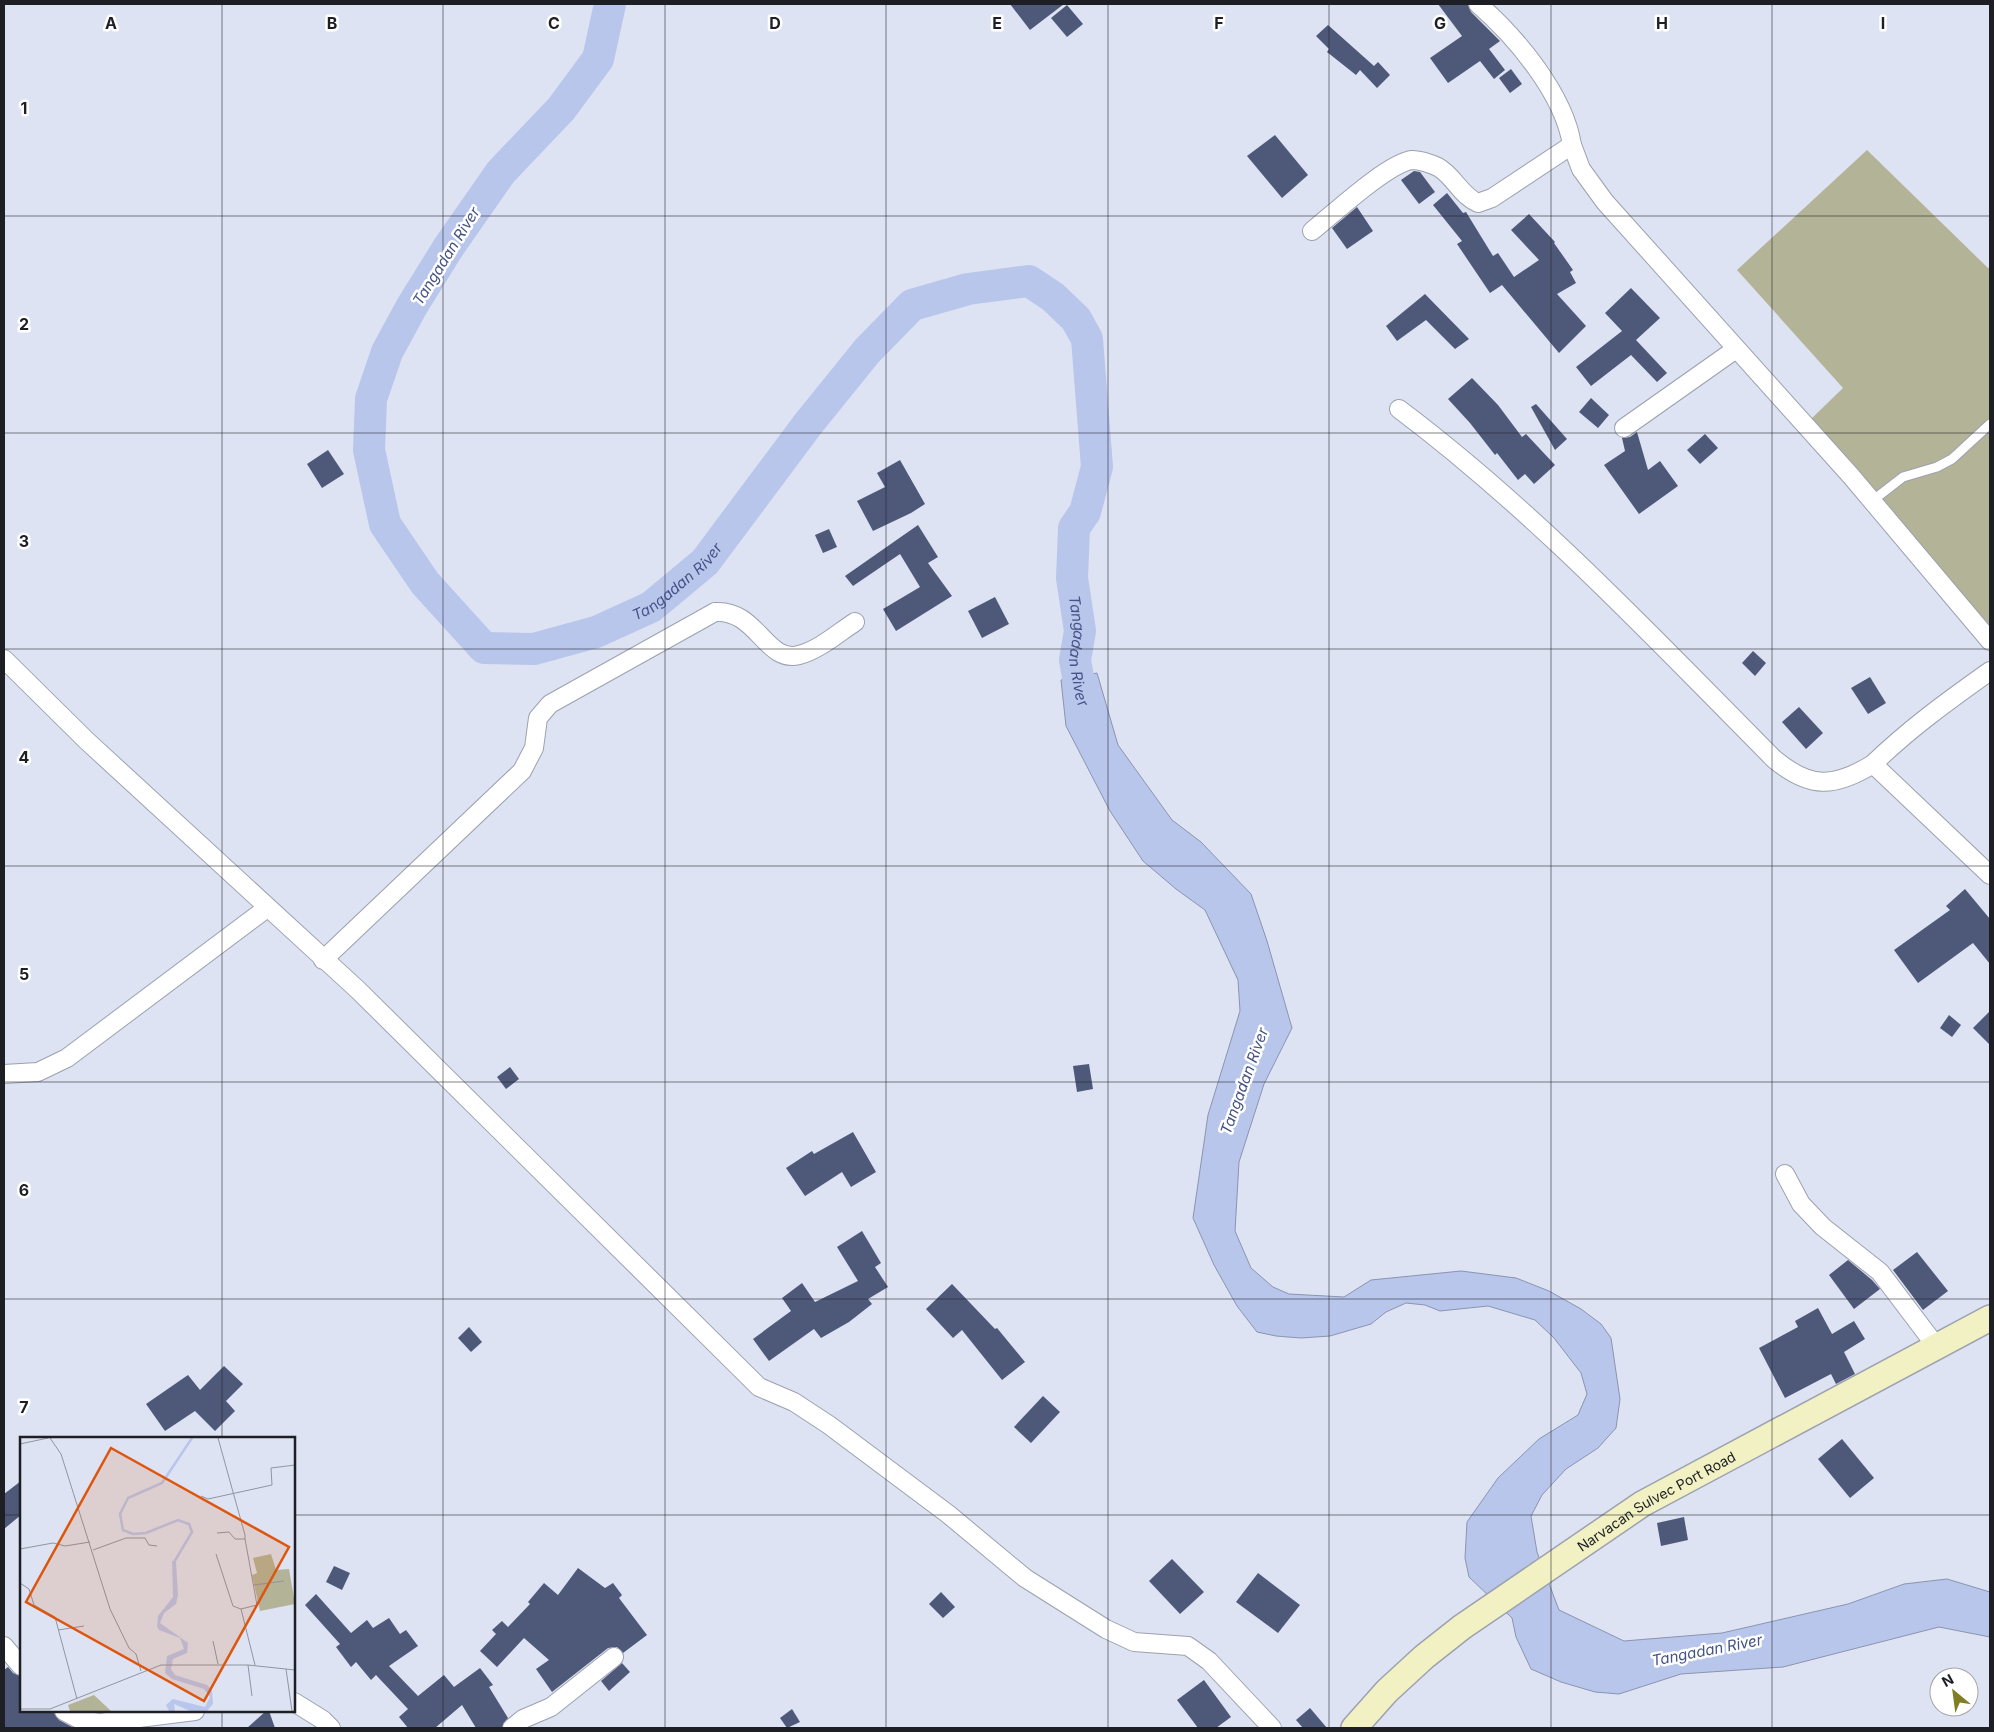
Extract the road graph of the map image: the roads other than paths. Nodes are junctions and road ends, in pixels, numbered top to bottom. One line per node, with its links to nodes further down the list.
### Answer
1 (1478, 4): 2 (street)
2 (1572, 144): 3 (street); 4 (street)
3 (1312, 231)
4 (1736, 348): 7 (street); 8 (street)
5 (1399, 409): 13 (street)
6 (1990, 424): 8 (lane)
7 (1624, 428)
8 (1872, 501): 10 (street)
9 (855, 622): 16 (street)
10 (1990, 641)
11 (4, 659): 15 (street)
12 (1990, 671): 13 (street)
13 (1873, 764): 14 (street)
14 (1990, 875)
15 (267, 908): 16 (street); 17 (street)
16 (324, 960): 29 (street)
17 (4, 1074)
18 (1785, 1174): 20 (street)
19 (1990, 1318): 20 (street, Narvacan Sulvec Port Road)
20 (1936, 1346): 30 (street, Narvacan Sulvec Port Road)
21 (4, 1646): 23 (street)
22 (614, 1657): 28 (street)
23 (20, 1665)
24 (295, 1703): 27 (street)
25 (66, 1712): 26 (street)
26 (186, 1712)
27 (331, 1728)
28 (512, 1728)
29 (1272, 1728)
30 (1354, 1728)

